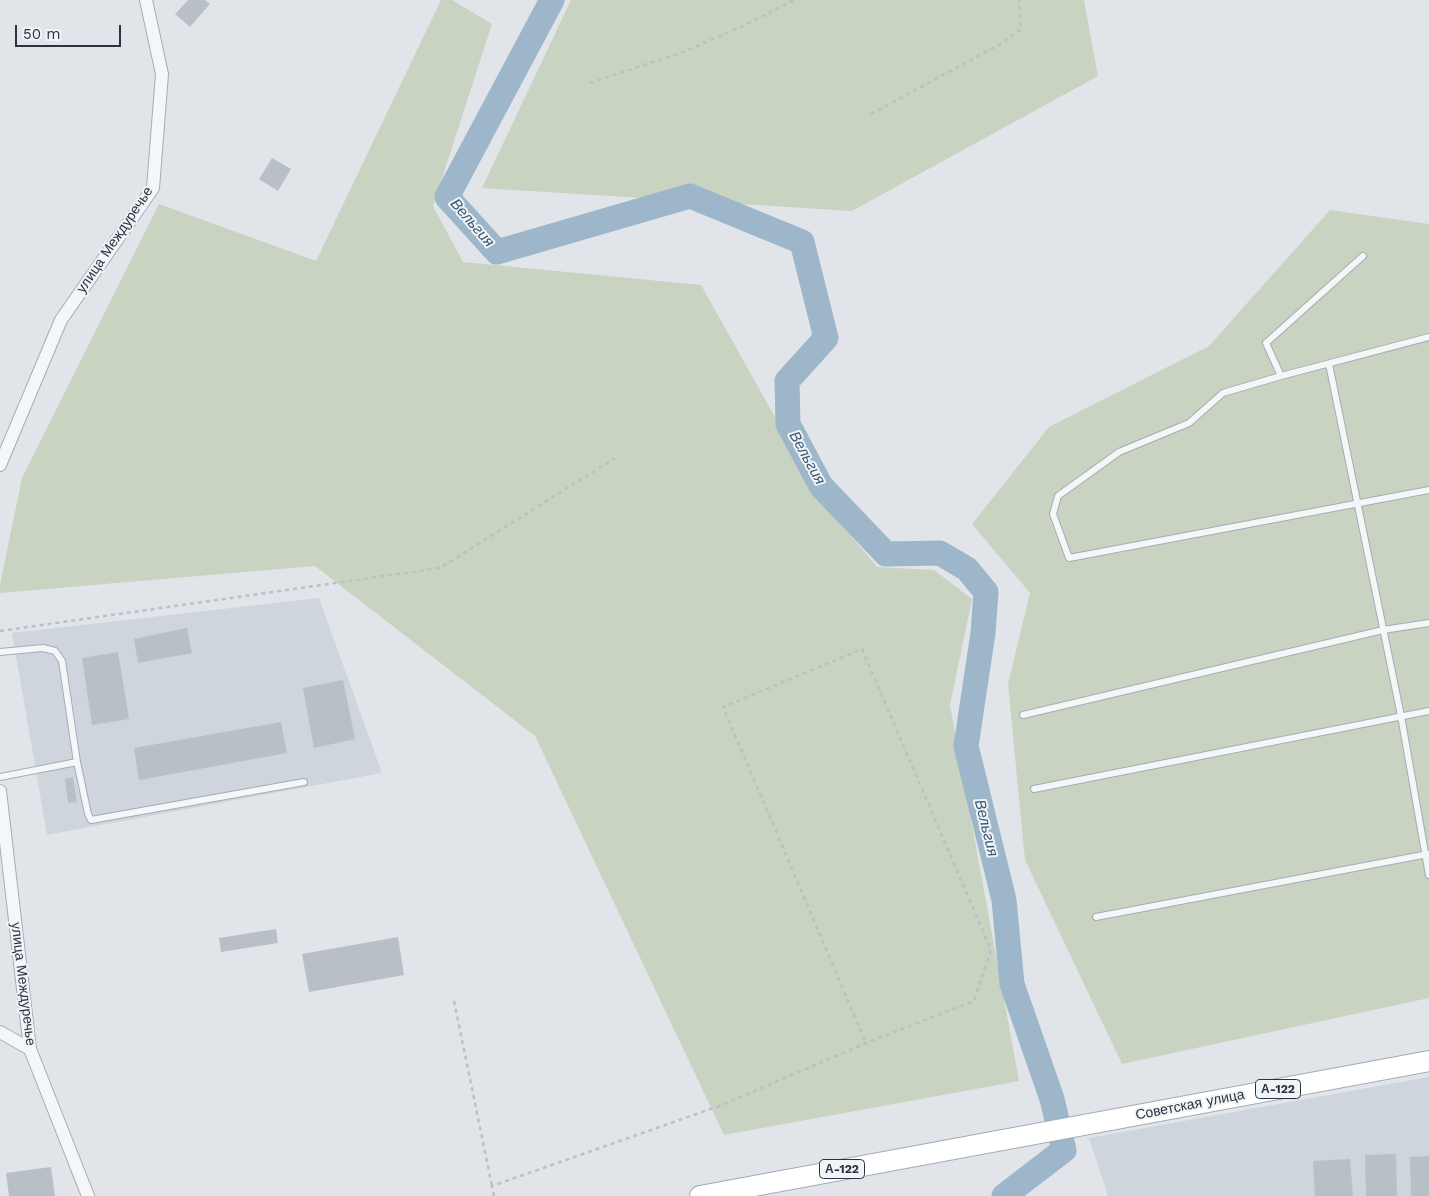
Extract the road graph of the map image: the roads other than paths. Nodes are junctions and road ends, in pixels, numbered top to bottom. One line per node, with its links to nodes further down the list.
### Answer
1 (146, 0): 6 (street, улица Междуречье)
2 (1363, 256): 5 (lane)
3 (1429, 336): 4 (lane)
4 (1329, 364): 5 (lane); 8 (lane)
5 (1281, 376): 8 (lane)
6 (0, 462)
7 (1429, 490): 8 (lane)
8 (1358, 505): 10 (lane)
9 (1429, 623): 10 (lane)
10 (1383, 630): 13 (lane); 14 (lane)
11 (0, 652): 15 (lane)
12 (1429, 711): 14 (lane)
13 (1023, 715)
14 (1401, 716): 18 (lane); 20 (lane)
15 (77, 762): 16 (lane); 17 (lane)
16 (0, 777)
17 (304, 782)
18 (1034, 789)
19 (0, 791): 24 (street, улица Междуречье)
20 (1427, 854): 21 (lane); 22 (lane)
21 (1429, 875)
22 (1096, 917)
23 (0, 1032): 24 (street)
24 (30, 1049): 26 (street, улица Междуречье)
25 (1429, 1061): 27 (main road, Советская улица / А-122)
26 (88, 1196)
27 (700, 1196)

